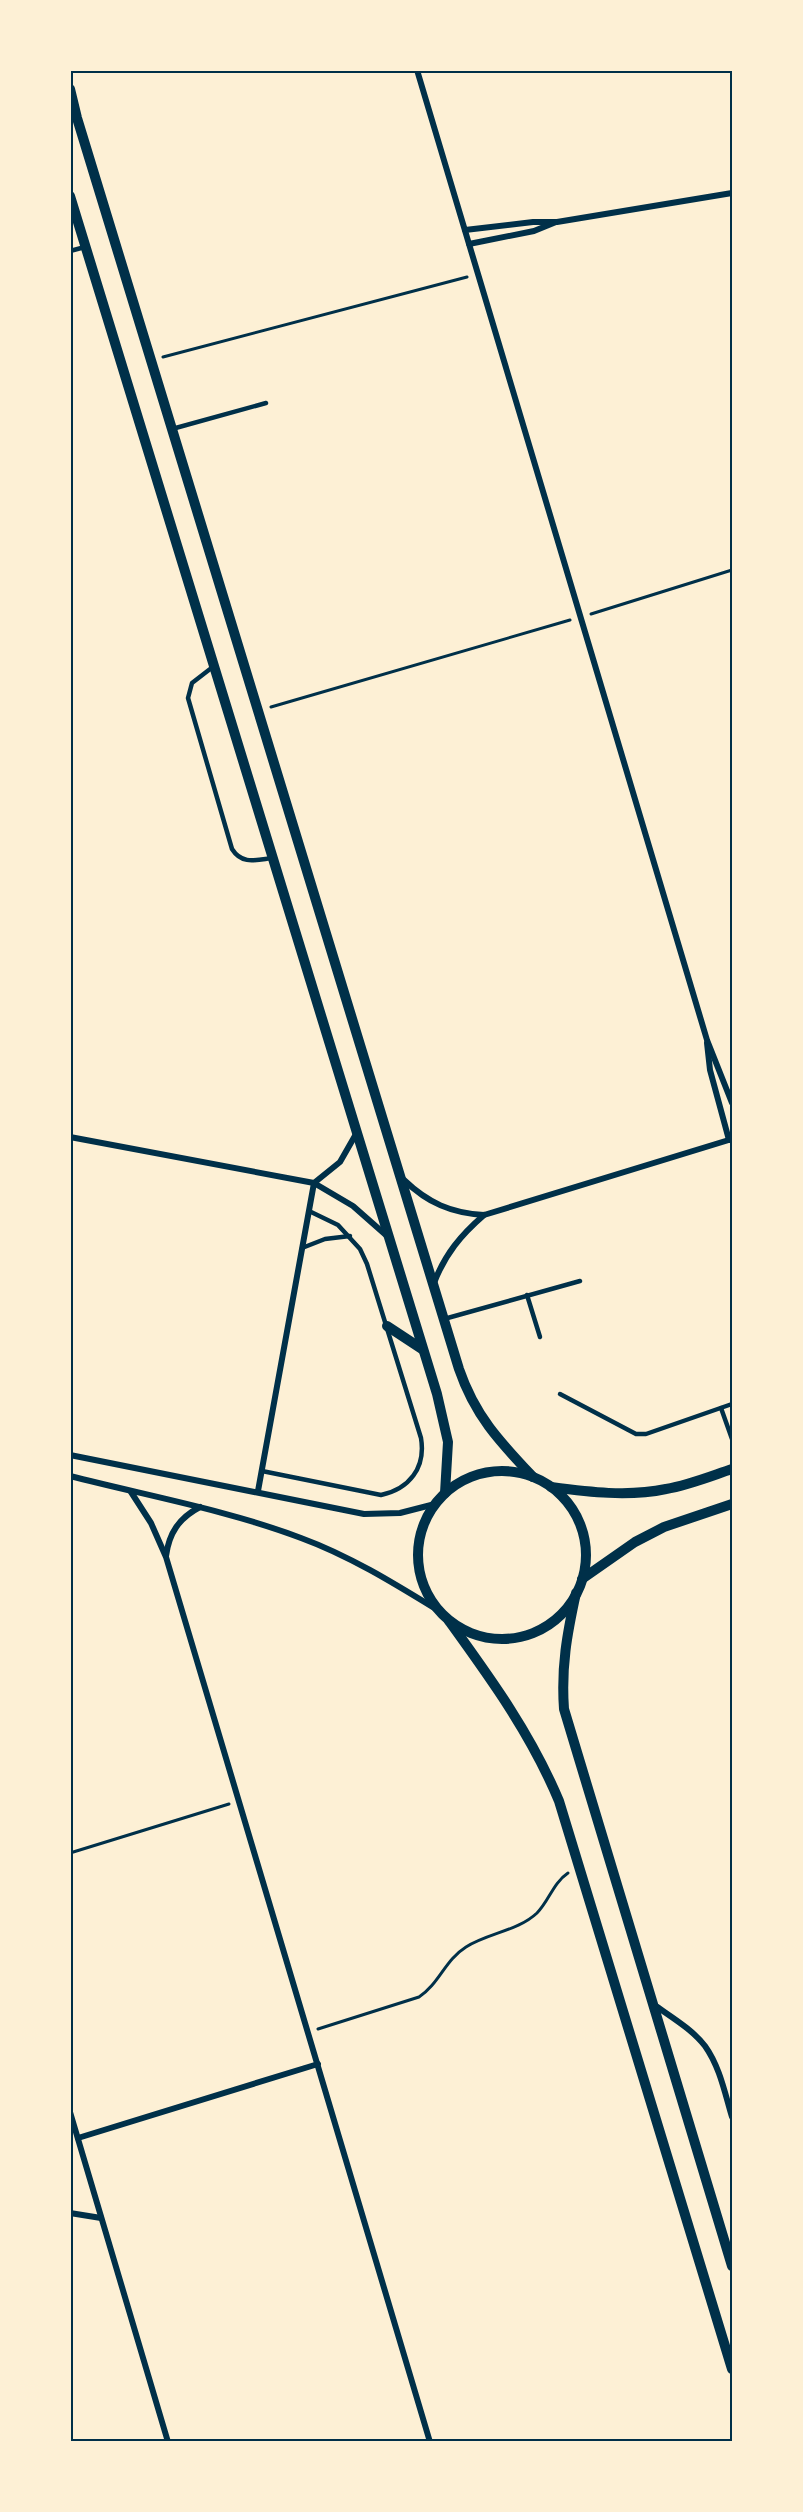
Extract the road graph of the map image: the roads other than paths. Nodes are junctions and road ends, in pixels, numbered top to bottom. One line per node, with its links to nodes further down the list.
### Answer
1 (417, 70): 6 (street)
2 (70, 88): 11 (street)
3 (732, 193): 5 (street)
4 (70, 196): 8 (street)
5 (557, 222): 6 (street); 7 (street)
6 (465, 230): 7 (street)
7 (469, 244): 14 (street)
8 (86, 247): 9 (lane); 12 (street)
9 (70, 251)
10 (266, 403): 11 (lane)
11 (172, 429): 19 (street)
12 (214, 666): 13 (street); 13 (lane)
13 (272, 858): 16 (street)
14 (707, 1040): 15 (street); 18 (street)
15 (732, 1103)
16 (356, 1134): 20 (street); 24 (street)
17 (70, 1137): 20 (street)
18 (731, 1140): 22 (street)
19 (402, 1178): 22 (street); 27 (street)
20 (314, 1183): 21 (street); 24 (street)
21 (309, 1211): 23 (lane); 25 (street)
22 (484, 1215): 27 (street)
23 (350, 1236): 25 (lane); 30 (lane)
24 (387, 1236): 32 (street)
25 (302, 1248): 39 (street)
26 (580, 1281): 28 (lane)
27 (434, 1283): 29 (street)
28 (527, 1296): 29 (lane); 31 (lane)
29 (444, 1319): 41 (street)
30 (387, 1326): 32 (street); 39 (lane)
31 (540, 1337)
32 (423, 1349): 45 (street)
33 (560, 1394): 35 (lane)
34 (732, 1404): 35 (lane)
35 (720, 1408): 36 (lane)
36 (732, 1440)
37 (70, 1455): 43 (street)
38 (732, 1469): 42 (street)
39 (262, 1471): 43 (street)
40 (70, 1476): 44 (street)
41 (533, 1477): 42 (street); 45 (street)
42 (551, 1487): 50 (street)
43 (258, 1491): 46 (street)
44 (131, 1492): 48 (street); 49 (street)
45 (445, 1493): 46 (street)
46 (435, 1504): 52 (street)
47 (732, 1504): 50 (street)
48 (200, 1507): 49 (street); 52 (street)
49 (166, 1557): 55 (street)
50 (582, 1579): 51 (street)
51 (576, 1593): 53 (street); 54 (street)
52 (439, 1611): 53 (street)
53 (449, 1621): 63 (street)
54 (652, 2003): 56 (street); 62 (street)
55 (318, 2064): 59 (street); 65 (street)
56 (731, 2108): 58 (street)
57 (70, 2112): 59 (street)
58 (732, 2117)
59 (78, 2138): 61 (street)
60 (70, 2213): 61 (street)
61 (101, 2218): 64 (street)
62 (732, 2266)
63 (732, 2368)
64 (168, 2442)
65 (430, 2442)

